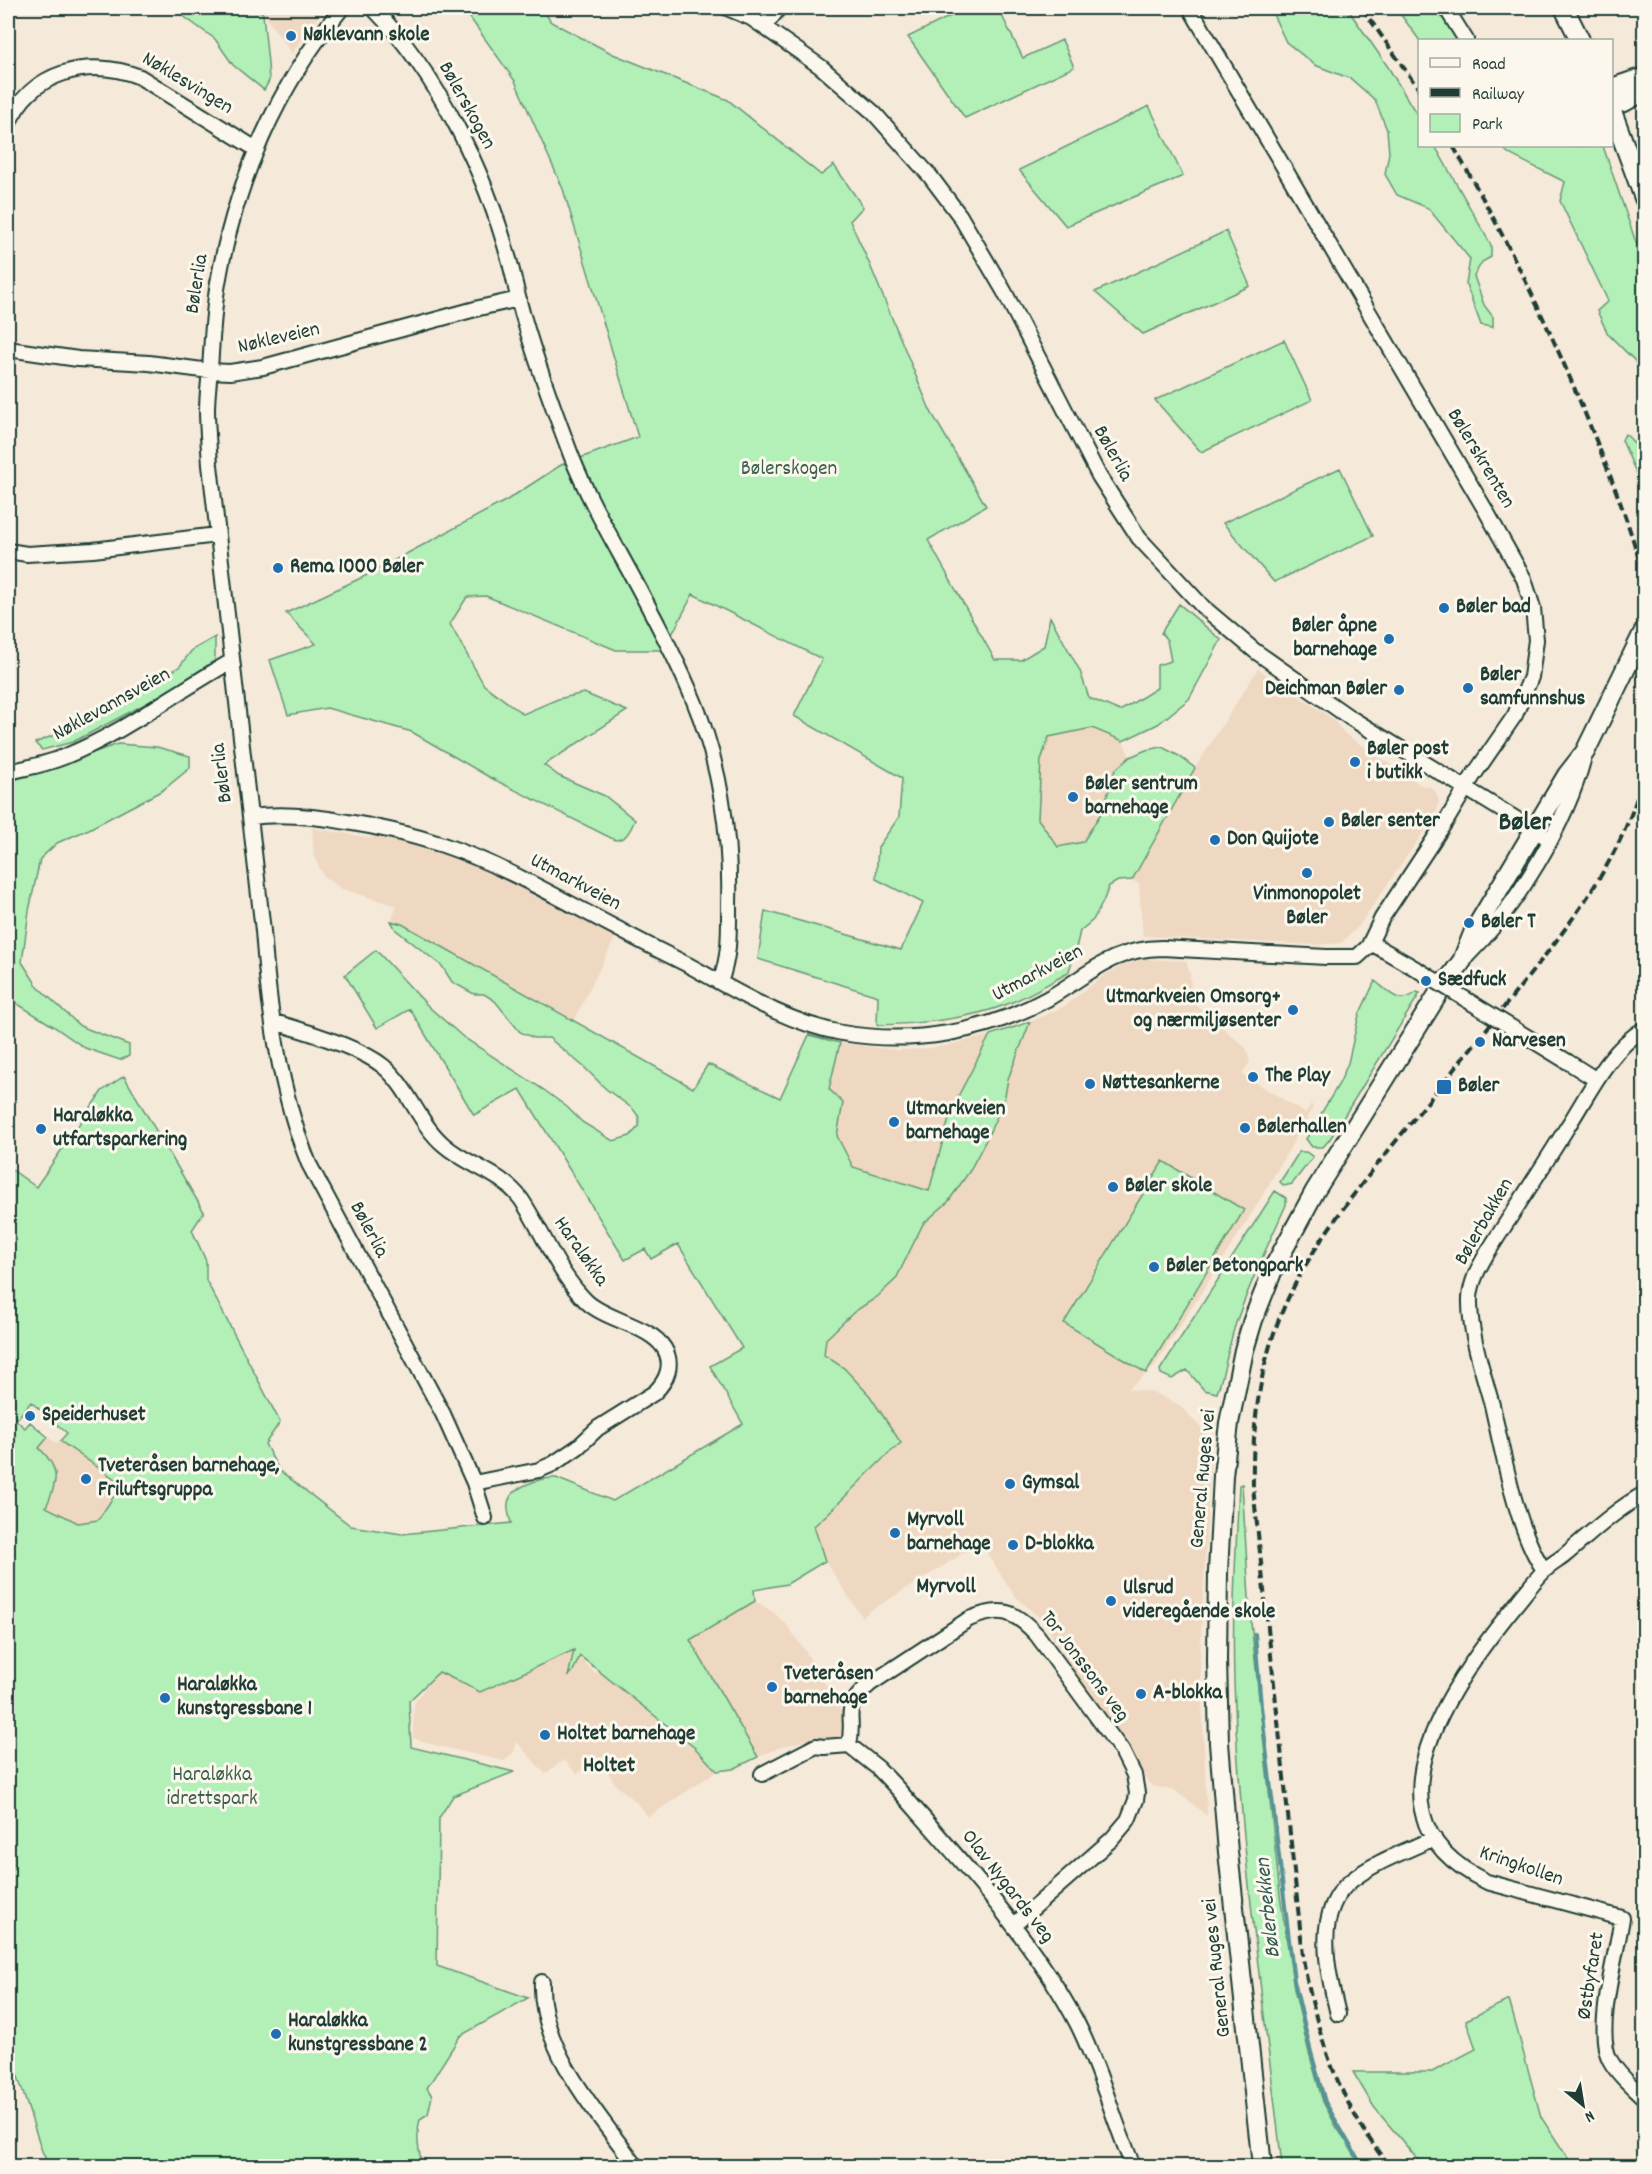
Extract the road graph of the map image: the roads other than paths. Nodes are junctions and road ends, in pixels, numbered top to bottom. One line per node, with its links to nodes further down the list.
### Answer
1 (342, 8): 17 (street, Bølerlia)
2 (374, 8): 19 (street, Bølerskogen)
3 (727, 8): 8 (street, Bølerlia)
4 (779, 8): 8 (street)
5 (1190, 8): 27 (street, Bølerskrenten)
6 (1446, 8): 9 (street)
7 (1564, 8): 10 (main road)
8 (764, 27): 27 (street, Bølerlia)
9 (1465, 39)
10 (1580, 39)
11 (1644, 76): 12 (main road)
12 (1613, 91)
13 (1644, 91): 14 (main road)
14 (1613, 100)
15 (1613, 116): 18 (main road)
16 (8, 125): 17 (street, Nøklesvingen)
17 (256, 149): 21 (street, Bølerlia)
18 (1644, 198)
19 (519, 299): 21 (street, Nøkleveien); 31 (street, Bølerskogen)
20 (8, 349): 21 (street, Nøkleveien)
21 (210, 371): 22 (street, Bølerlia)
22 (217, 535): 23 (street); 25 (street, Bølerlia)
23 (8, 552)
24 (1644, 631): 29 (main road, General Ruges vei)
25 (232, 662): 26 (street, Nøklevannsveien); 28 (street, Bølerlia)
26 (8, 772)
27 (1466, 789): 29 (street, Bølerlia); 30 (street, Bølerskrenten)
28 (250, 817): 31 (street, Utmarkveien); 32 (street, Bølerlia)
29 (1542, 835): 51 (main road, General Ruges vei)
30 (1371, 943): 31 (street, Utmarkveien); 34 (street, bridge)
31 (720, 982)
32 (274, 1023): 35 (street, Bølerlia); 35 (street, Haraløkka)
33 (1644, 1029): 34 (street, Bølerbakken)
34 (1595, 1079): 38 (street, Bølerbakken)
35 (474, 1483): 37 (street, Bølerlia)
36 (1644, 1494): 38 (street, Kringkollen)
37 (485, 1518)
38 (1544, 1570): 39 (street, Kringkollen)
39 (1439, 1721): 40 (street); 43 (street, Kringkollen)
40 (1453, 1726)
41 (849, 1745): 42 (street); 45 (street, Olav Nygards veg); 45 (street, Tor Jonssons veg)
42 (762, 1774)
43 (1434, 1838): 44 (street, Kringkollen); 47 (street)
44 (1622, 1918): 48 (street, Østbyfaret)
45 (1014, 1925): 50 (street, Olav Nygards veg)
46 (542, 1982): 49 (street)
47 (1338, 2014)
48 (1644, 2098)
49 (636, 2166)
50 (1133, 2166)
51 (1262, 2166)

